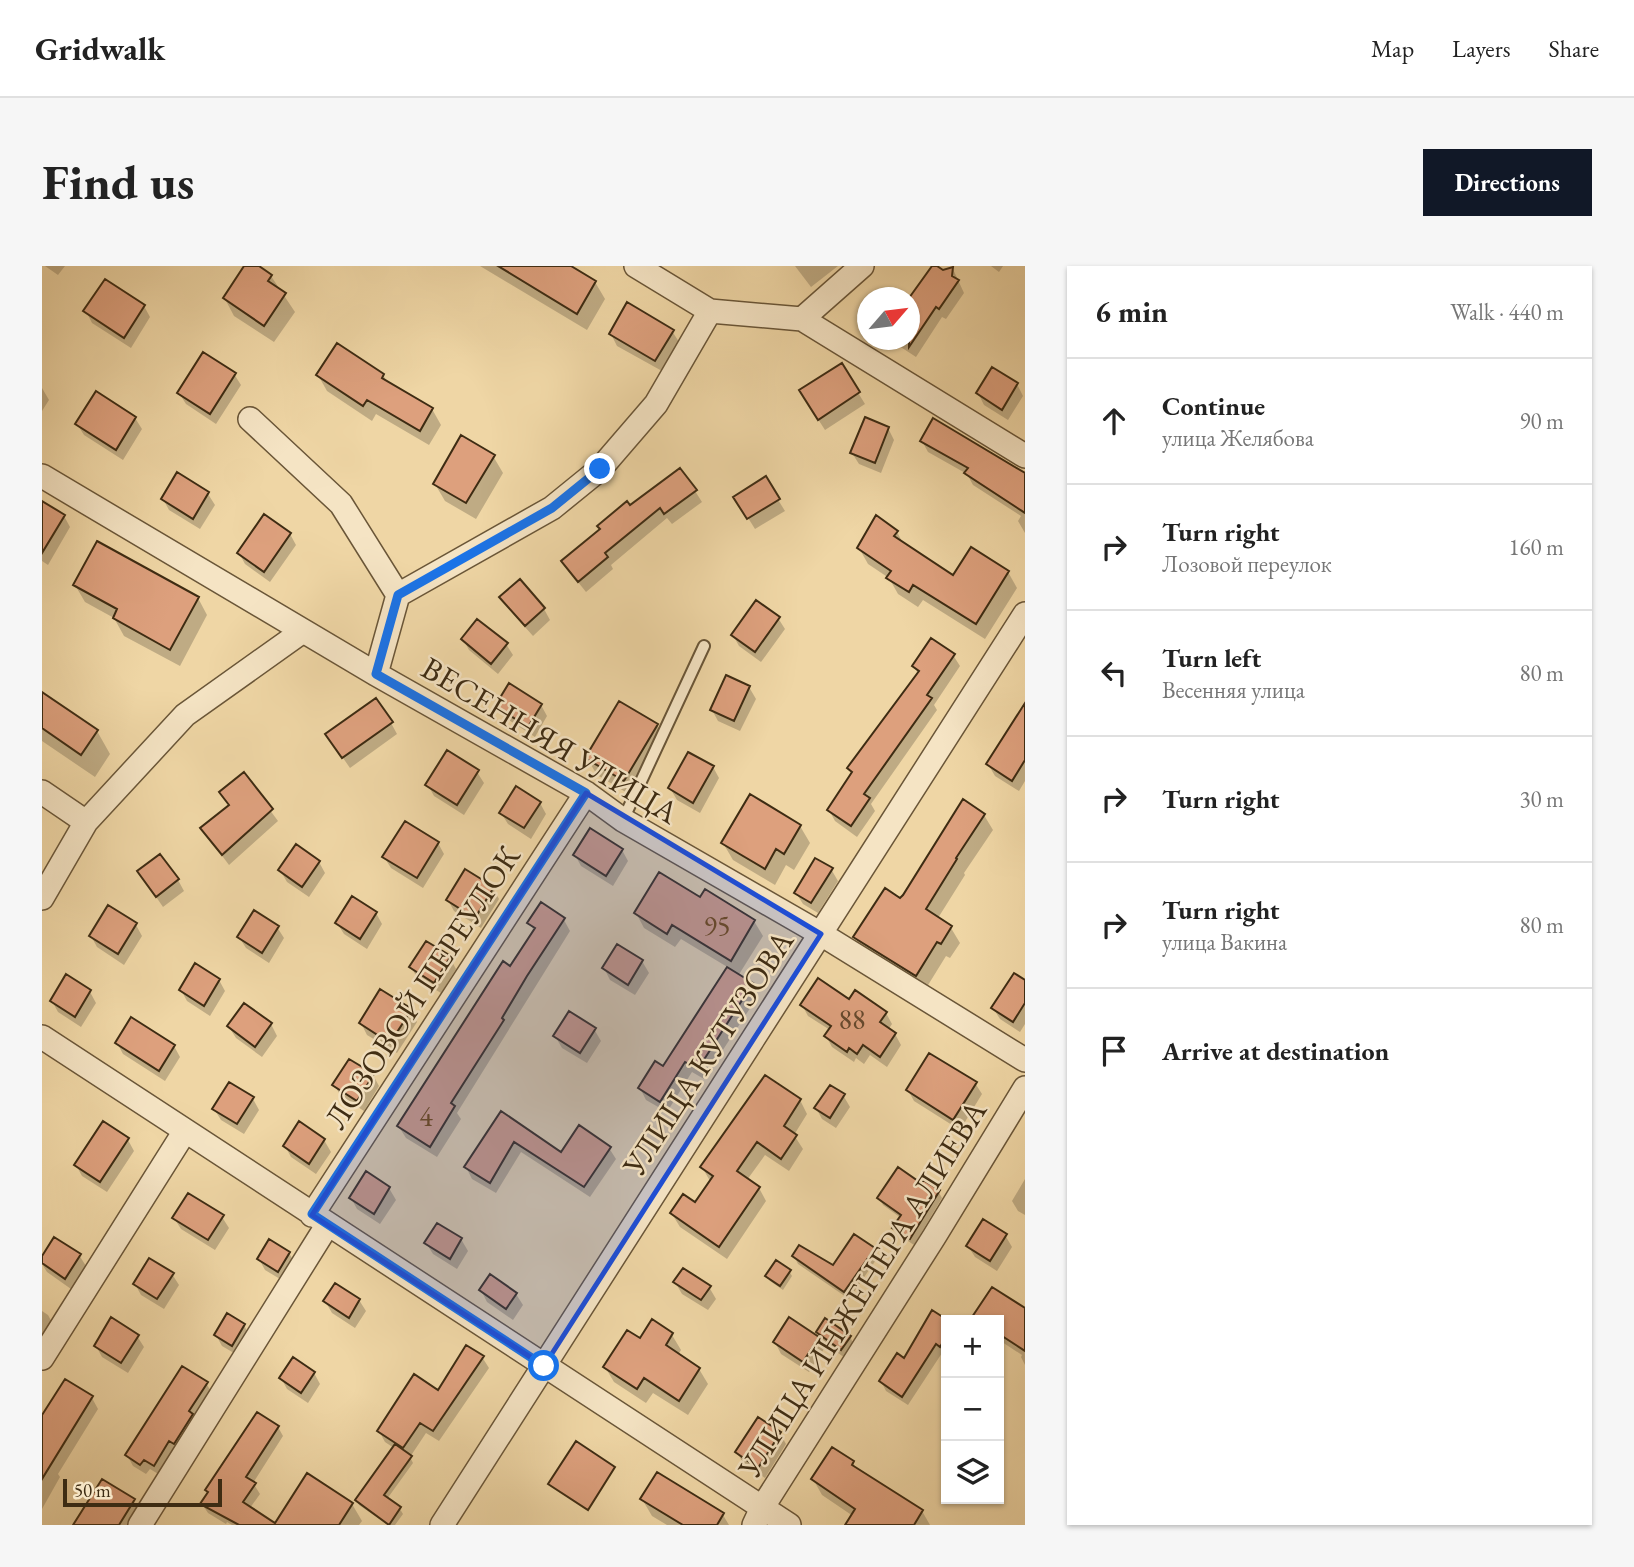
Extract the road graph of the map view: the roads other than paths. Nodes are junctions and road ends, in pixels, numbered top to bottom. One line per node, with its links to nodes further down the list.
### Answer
1 (636, 266): 3 (street)
2 (862, 266): 4 (street)
3 (710, 311): 4 (street); 8 (street)
4 (802, 319): 6 (street)
5 (250, 419): 8 (street)
6 (1025, 456)
7 (42, 476): 10 (street, ВЕСЕННЯЯ УЛИЦА)
8 (398, 595): 12 (street)
9 (1025, 614): 18 (street, УЛИЦА КУТУЗОВА)
10 (303, 631): 12 (street, ВЕСЕННЯЯ УЛИЦА); 16 (street)
11 (705, 646): 15 (lane)
12 (376, 674): 14 (street, ВЕСЕННЯЯ УЛИЦА)
13 (42, 792): 16 (street)
14 (586, 793): 15 (street, ВЕСЕННЯЯ УЛИЦА); 23 (street, ЛОЗОВОЙ ПЕРЕУЛОК)
15 (623, 820): 18 (street, ВЕСЕННЯЯ УЛИЦА)
16 (86, 822): 17 (street)
17 (42, 898)
18 (821, 934): 20 (street, ВЕСЕННЯЯ УЛИЦА); 25 (street, УЛИЦА КУТУЗОВА)
19 (42, 1037): 22 (street)
20 (1025, 1060)
21 (1025, 1088): 26 (street, УЛИЦА ИНЖЕНЕРА АЛИЕВА)
22 (185, 1130): 23 (street); 24 (street)
23 (320, 1219): 25 (street); 27 (street, ЛОЗОВОЙ ПЕРЕУЛОК)
24 (42, 1358)
25 (544, 1366): 26 (street); 28 (street, УЛИЦА КУТУЗОВА)
26 (758, 1516): 29 (street)
27 (140, 1525)
28 (442, 1525)
29 (789, 1525)

